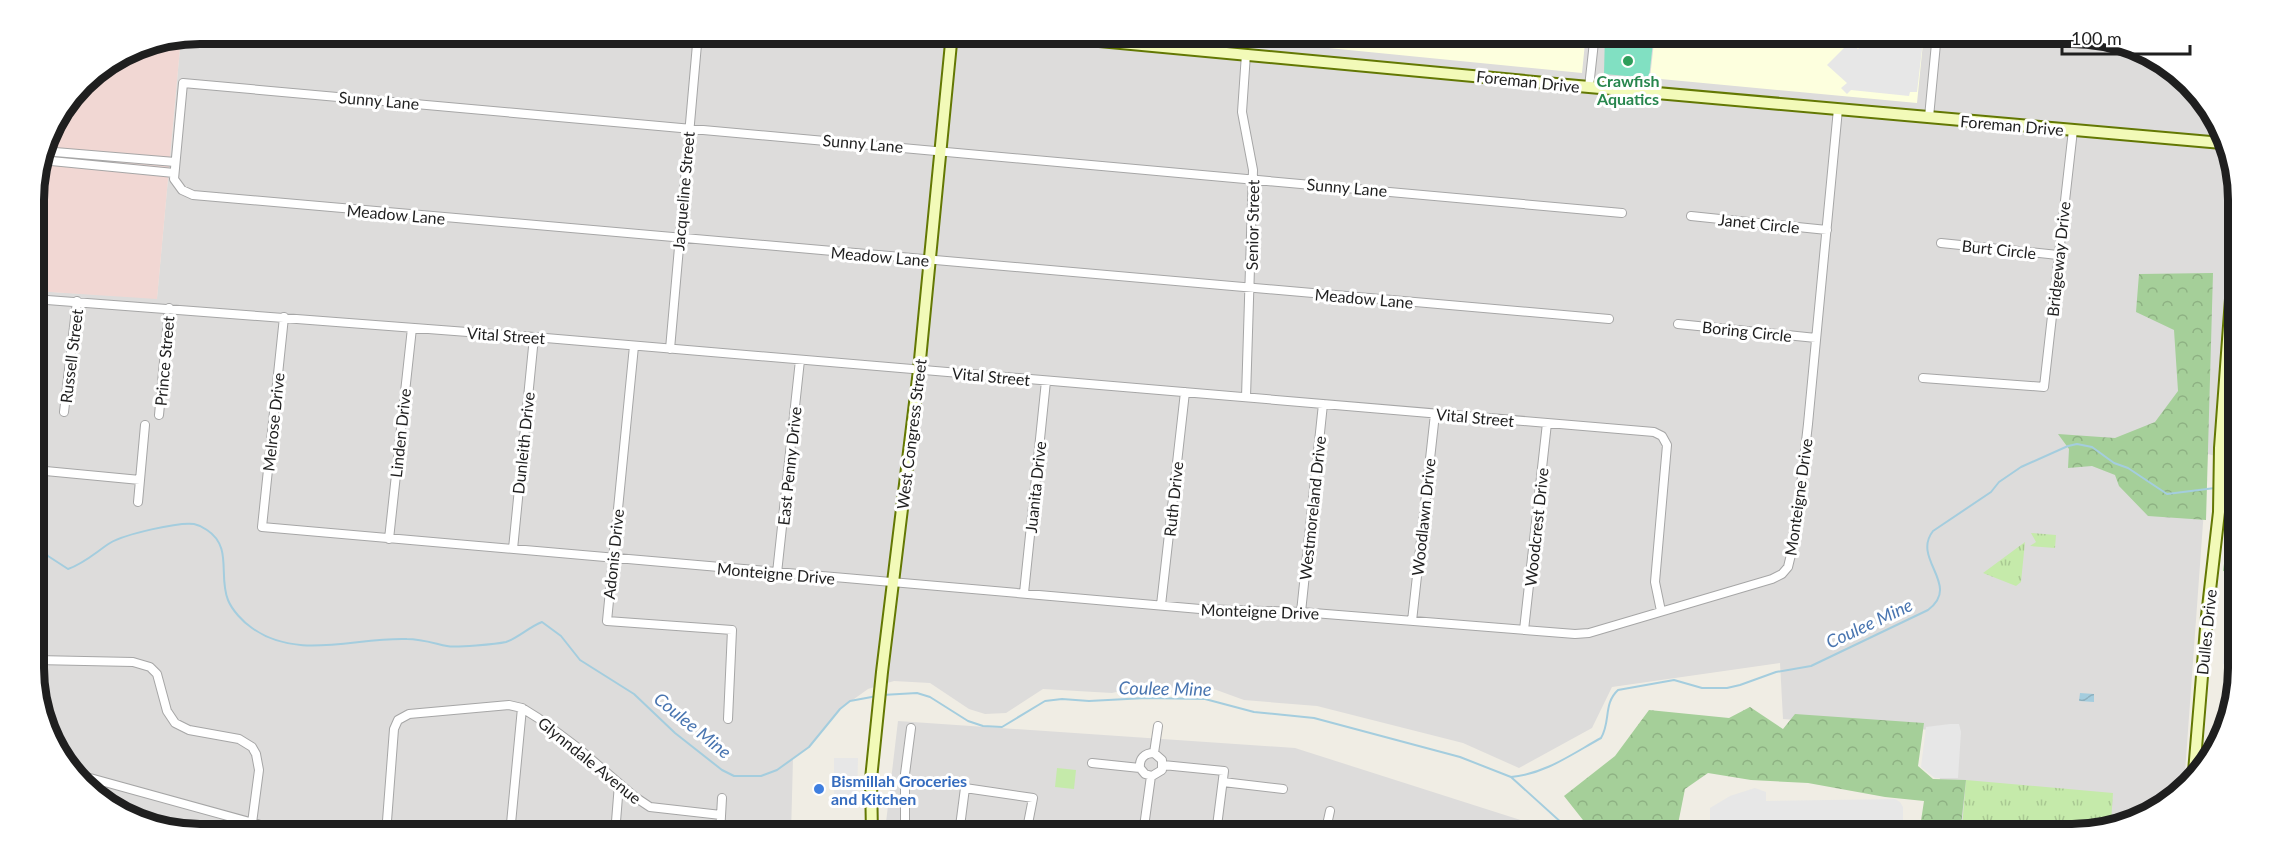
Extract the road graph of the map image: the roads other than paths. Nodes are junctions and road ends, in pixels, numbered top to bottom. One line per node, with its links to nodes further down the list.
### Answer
1 (697, 44): 10 (street, Jacqueline Street)
2 (951, 44): 13 (street, West Congress Street)
3 (1135, 44): 6 (street, Foreman Drive)
4 (1594, 44): 7 (street)
5 (1936, 44): 9 (street)
6 (1246, 54): 7 (street, Foreman Drive); 20 (street, Senior Street)
7 (1589, 87): 8 (street, Foreman Drive)
8 (1838, 109): 9 (street, Foreman Drive); 23 (street, Monteigne Drive)
9 (1929, 117): 11 (street, Foreman Drive)
10 (688, 128): 13 (street, Sunny Lane); 17 (street, Sunny Lane); 24 (street, Jacqueline Street)
11 (2073, 130): 12 (street, Foreman Drive); 26 (street, Bridgeway Drive)
12 (2218, 143)
13 (942, 150): 20 (street, Sunny Lane); 27 (street, West Congress Street)
14 (51, 152): 15 (street)
15 (94, 156): 17 (street); 18 (street)
16 (49, 161): 18 (street)
17 (175, 162): 19 (street)
18 (93, 166): 19 (street)
19 (174, 173): 24 (street, Meadow Lane)
20 (1253, 178): 21 (street, Sunny Lane); 28 (street, Senior Street)
21 (1622, 213)
22 (1691, 216): 23 (street, Janet Circle)
23 (1827, 230): 37 (street, Monteigne Drive)
24 (679, 238): 27 (street, Meadow Lane); 39 (street, Jacqueline Street)
25 (1941, 243): 26 (street, Burt Circle)
26 (2058, 255): 43 (street, Bridgeway Drive)
27 (931, 261): 28 (street, Meadow Lane); 41 (street, West Congress Street)
28 (1250, 288): 33 (street, Meadow Lane); 46 (street, Senior Street)
29 (44, 299): 30 (street, Vital Street)
30 (77, 301): 31 (street, Vital Street); 48 (street, Russell Street)
31 (169, 308): 32 (street, Vital Street); 50 (street, Prince Street)
32 (284, 317): 35 (street, Vital Street); 56 (street, Melrose Drive)
33 (1609, 319)
34 (1678, 324): 37 (street, Boring Circle)
35 (412, 328): 36 (street, Vital Street); 57 (street, Linden Drive)
36 (534, 337): 38 (street, Vital Street); 58 (street, Dunleith Drive)
37 (1816, 338): 64 (street, Monteigne Drive)
38 (634, 346): 39 (street, Vital Street); 59 (street, Adonis Drive)
39 (670, 349): 40 (street, Vital Street)
40 (800, 360): 41 (street, Vital Street); 60 (street, East Penny Drive)
41 (920, 370): 44 (street, Vital Street); 61 (street, West Congress Street)
42 (2228, 371): 75 (street, Dulles Drive)
43 (1923, 378)
44 (1046, 381): 45 (street, Vital Street); 62 (street, Juanita Drive)
45 (1185, 393): 46 (street, Vital Street); 63 (street, Ruth Drive)
46 (1246, 397): 47 (street, Vital Street)
47 (1323, 404): 49 (street, Vital Street); 65 (street, Westmoreland Drive)
48 (64, 412)
49 (1435, 414): 51 (street, Vital Street); 66 (street, Woodlawn Drive)
50 (159, 415)
51 (1547, 423): 64 (street, Vital Street); 67 (street, Woodcrest Drive)
52 (145, 425): 54 (street)
53 (44, 471): 54 (street)
54 (141, 480): 55 (street)
55 (138, 502)
56 (262, 527): 57 (street, Monteigne Drive)
57 (389, 539): 58 (street, Monteigne Drive)
58 (513, 549): 59 (street, Monteigne Drive)
59 (613, 558): 60 (street, Monteigne Drive); 70 (street, Adonis Drive)
60 (777, 573): 61 (street, Monteigne Drive)
61 (892, 582): 62 (street, Monteigne Drive); 95 (street, West Congress Street)
62 (1024, 593): 63 (street, Monteigne Drive)
63 (1161, 605): 65 (street, Monteigne Drive)
64 (1661, 611): 67 (street, Monteigne Drive)
65 (1301, 612): 66 (street, Monteigne Drive)
66 (1412, 621): 67 (street, Monteigne Drive)
67 (1524, 630)
68 (44, 660): 86 (street)
69 (522, 708): 81 (street, Glynndale Avenue); 91 (street, Glynndale Avenue); 92 (street)
70 (728, 719)
71 (1158, 726): 73 (street)
72 (911, 728): 96 (street)
73 (1154, 753): 76 (street); 77 (street)
74 (1092, 763): 77 (street)
75 (2195, 764)
76 (1163, 765): 78 (street); 80 (street)
77 (1140, 768): 78 (street)
78 (1151, 776): 87 (street)
79 (90, 778): 86 (street)
80 (1223, 782): 82 (street); 88 (street)
81 (619, 784): 85 (street, Glynndale Avenue); 93 (street)
82 (1283, 789)
83 (722, 798): 85 (street)
84 (1330, 811): 89 (street)
85 (721, 815): 94 (street)
86 (252, 823): 90 (street)
87 (1144, 823)
88 (1217, 823)
89 (1327, 823)
90 (256, 824)
91 (387, 824)
92 (511, 824)
93 (616, 824)
94 (721, 824)
95 (872, 824)
96 (905, 824)
97 (960, 824): 98 (street)
98 (1028, 824)

